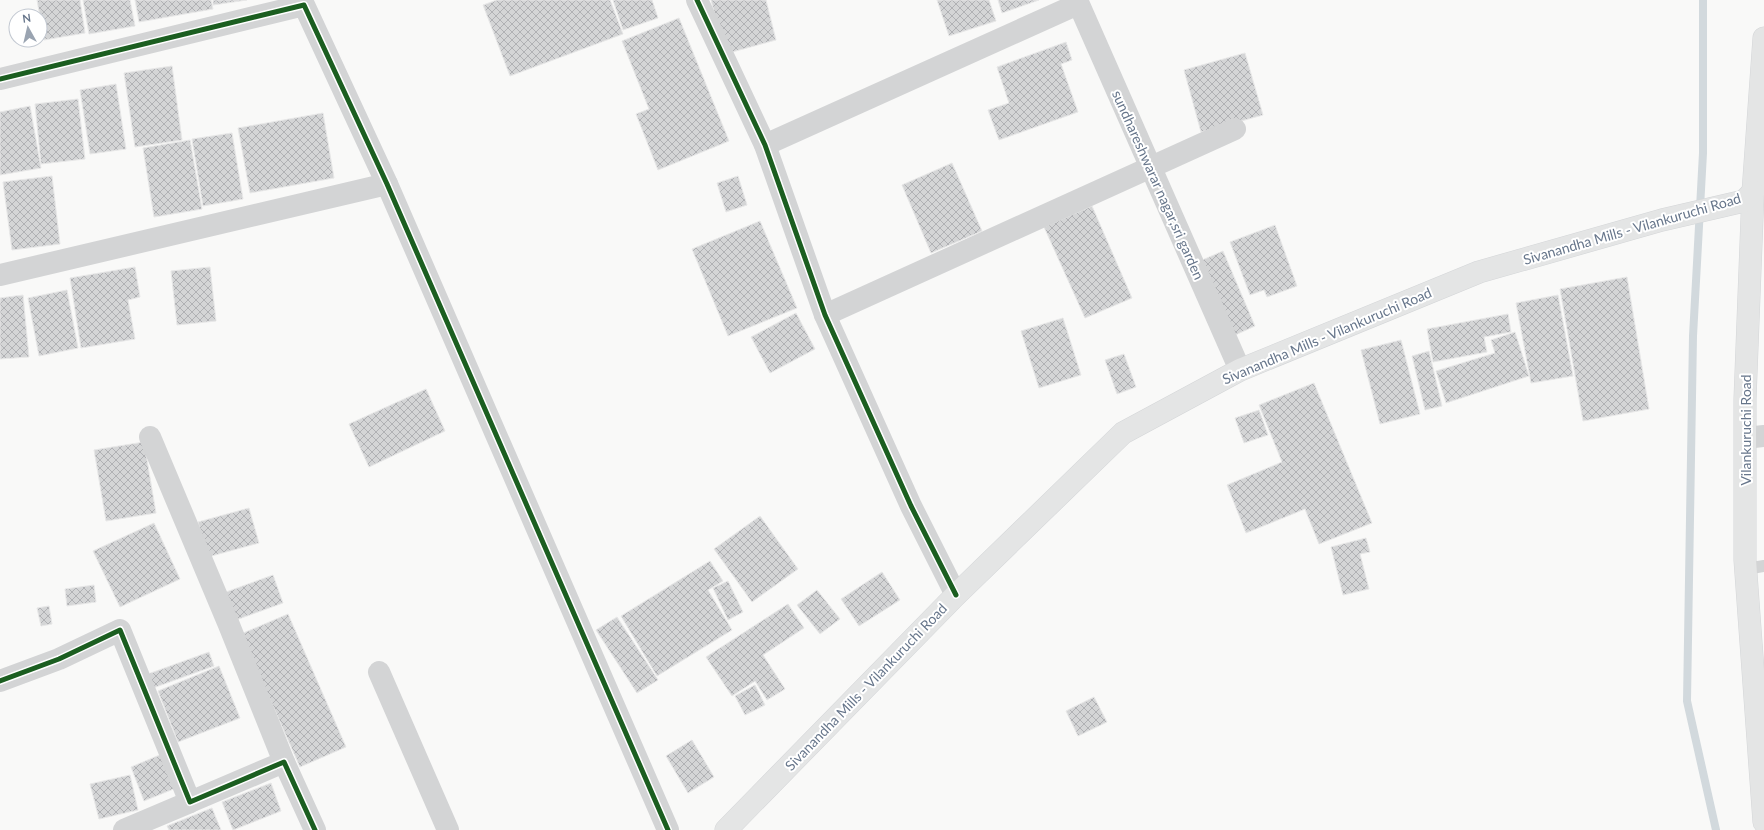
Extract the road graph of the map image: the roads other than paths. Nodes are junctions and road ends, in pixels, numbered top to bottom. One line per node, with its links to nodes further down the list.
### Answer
1 (697, 0): 7 (street)
2 (302, 2): 5 (street); 9 (street)
3 (1078, 2): 7 (street); 8 (street, sundhareshwarar nagar,sri garden)
4 (1764, 38): 10 (main road, Vilankuruchi Road)
5 (0, 79)
6 (1235, 129): 8 (street)
7 (765, 145): 12 (street)
8 (1151, 168): 12 (street); 13 (street, sundhareshwarar nagar,sri garden)
9 (386, 184): 11 (street); 27 (street)
10 (1753, 195): 13 (main road, Sivanandha Mills - Vilankuruchi Road); 15 (main road, Vilankuruchi Road)
11 (0, 275)
12 (826, 315): 17 (street)
13 (1240, 370): 17 (main road, Sivanandha Mills - Vilankuruchi Road)
14 (150, 437): 21 (street)
15 (1755, 437): 16 (main road, Vilankuruchi Road)
16 (1755, 567): 18 (main road, Vilankuruchi Road)
17 (956, 595): 28 (main road, Sivanandha Mills - Vilankuruchi Road)
18 (1758, 637): 23 (main road, Vilankuruchi Road)
19 (379, 672): 26 (street)
20 (0, 681): 22 (street)
21 (284, 762): 22 (street); 25 (street)
22 (190, 802): 24 (street)
23 (1764, 822)
24 (124, 830)
25 (314, 830)
26 (448, 830)
27 (668, 830)
28 (726, 830)

